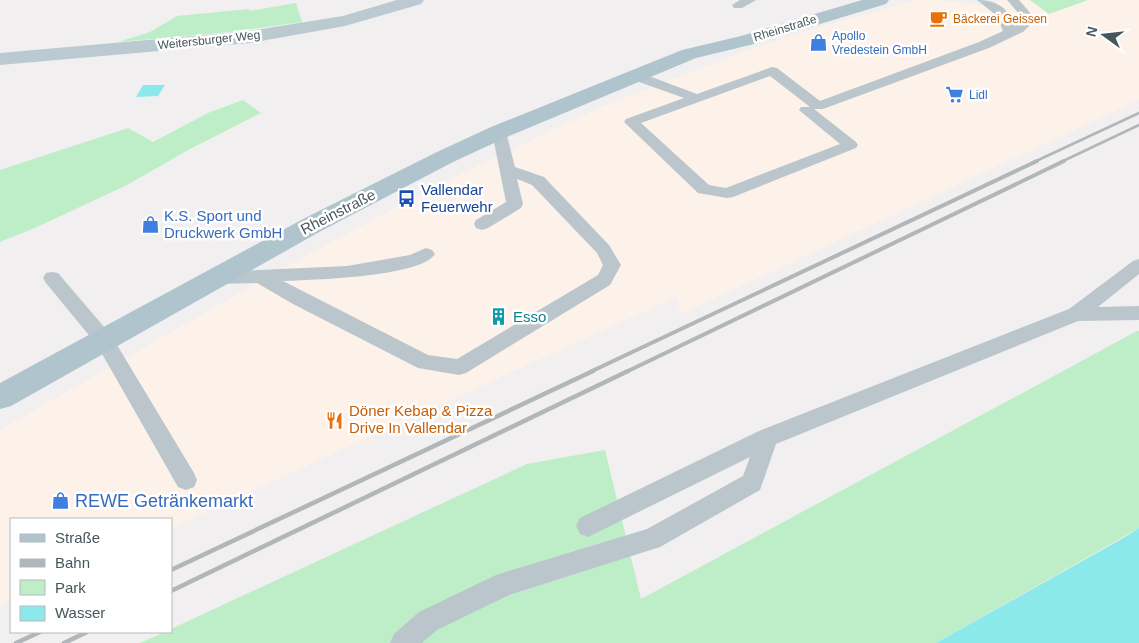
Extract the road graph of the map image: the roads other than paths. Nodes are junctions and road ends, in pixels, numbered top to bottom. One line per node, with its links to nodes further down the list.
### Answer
1 (414, 0): 10 (street, Weitersburger Weg)
2 (750, 0): 7 (lane)
3 (833, 0): 9 (main road, Rheinstraße)
4 (880, 0): 9 (main road, Rheinstraße)
5 (983, 0): 8 (lane)
6 (1013, 0): 8 (lane)
7 (738, 5)
8 (1010, 33): 12 (lane)
9 (688, 54): 11 (main road, Rheinstraße)
10 (0, 59)
11 (633, 75): 12 (lane); 14 (main road, Rheinstraße)
12 (696, 98): 13 (lane)
13 (806, 110)
14 (498, 132): 15 (lane); 21 (main road, Rheinstraße)
15 (507, 170): 16 (lane); 19 (lane)
16 (482, 224)
17 (426, 254): 19 (lane)
18 (1139, 265): 23 (lane)
19 (258, 275): 21 (lane)
20 (52, 278): 24 (lane)
21 (218, 278): 24 (main road, Rheinstraße)
22 (1139, 313): 23 (lane)
23 (1076, 314): 26 (lane)
24 (104, 340): 25 (main road, Rheinstraße); 27 (lane)
25 (0, 397)
26 (767, 438): 28 (lane); 29 (lane)
27 (186, 480)
28 (588, 526)
29 (403, 643)

